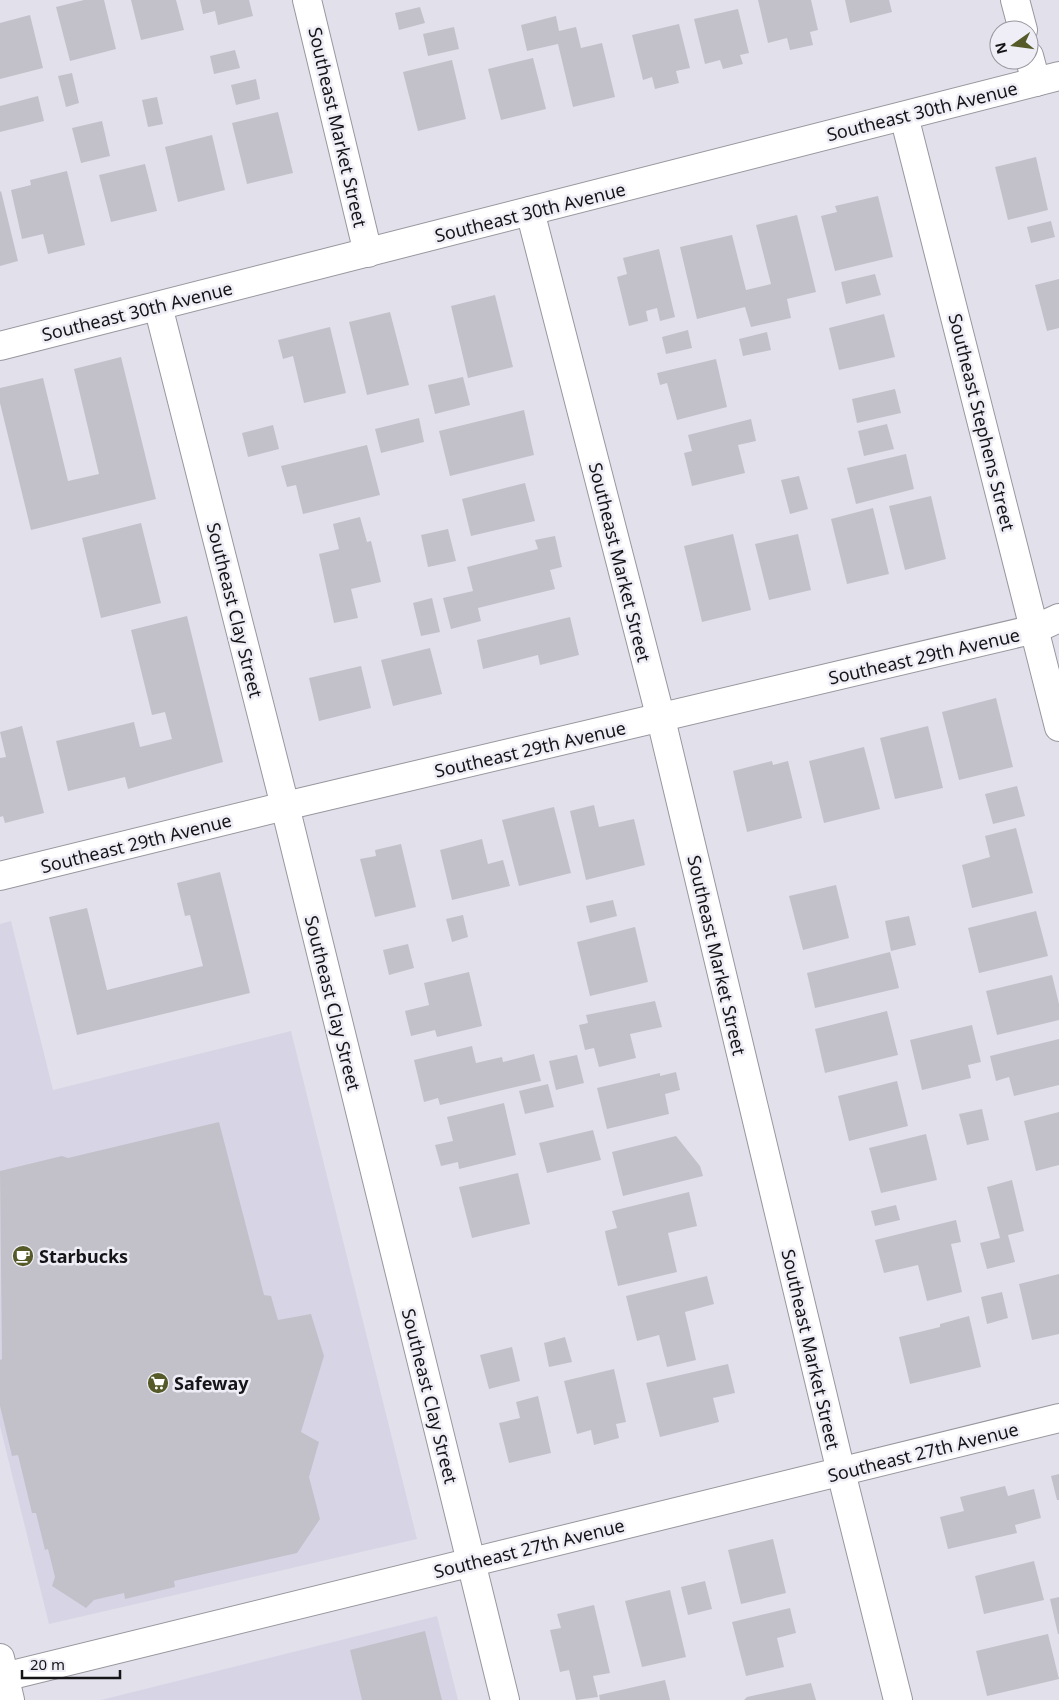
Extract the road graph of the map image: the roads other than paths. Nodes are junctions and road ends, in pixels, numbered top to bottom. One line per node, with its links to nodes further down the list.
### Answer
1 (307, 0): 8 (street, Southeast Market Street)
2 (1015, 0): 3 (street)
3 (1020, 20)
4 (1039, 69): 5 (street)
5 (1047, 79): 6 (street, Southeast 30th Avenue)
6 (904, 116): 7 (street, Southeast 30th Avenue); 12 (street, Southeast Stephens Street)
7 (530, 211): 8 (street, Southeast 30th Avenue); 13 (street, Southeast Market Street)
8 (368, 253): 9 (street, Southeast 30th Avenue)
9 (158, 306): 10 (street, Southeast 30th Avenue); 15 (street, Southeast Clay Street)
10 (0, 346)
11 (1059, 618): 12 (street, Southeast 29th Avenue)
12 (1035, 629): 13 (street, Southeast 29th Avenue); 14 (street, Southeast Stephens Street)
13 (661, 719): 15 (street, Southeast 29th Avenue); 18 (street, Southeast Market Street)
14 (1059, 727)
15 (285, 806): 16 (street, Southeast 29th Avenue); 19 (street, Southeast Clay Street)
16 (0, 876)
17 (1059, 1418): 18 (street, Southeast 27th Avenue)
18 (841, 1472): 19 (street, Southeast 27th Avenue); 22 (street, Southeast Market Street)
19 (471, 1562): 20 (street, Southeast 27th Avenue); 21 (street, Southeast Clay Street)
20 (4, 1678)
21 (505, 1700)
22 (898, 1700)

